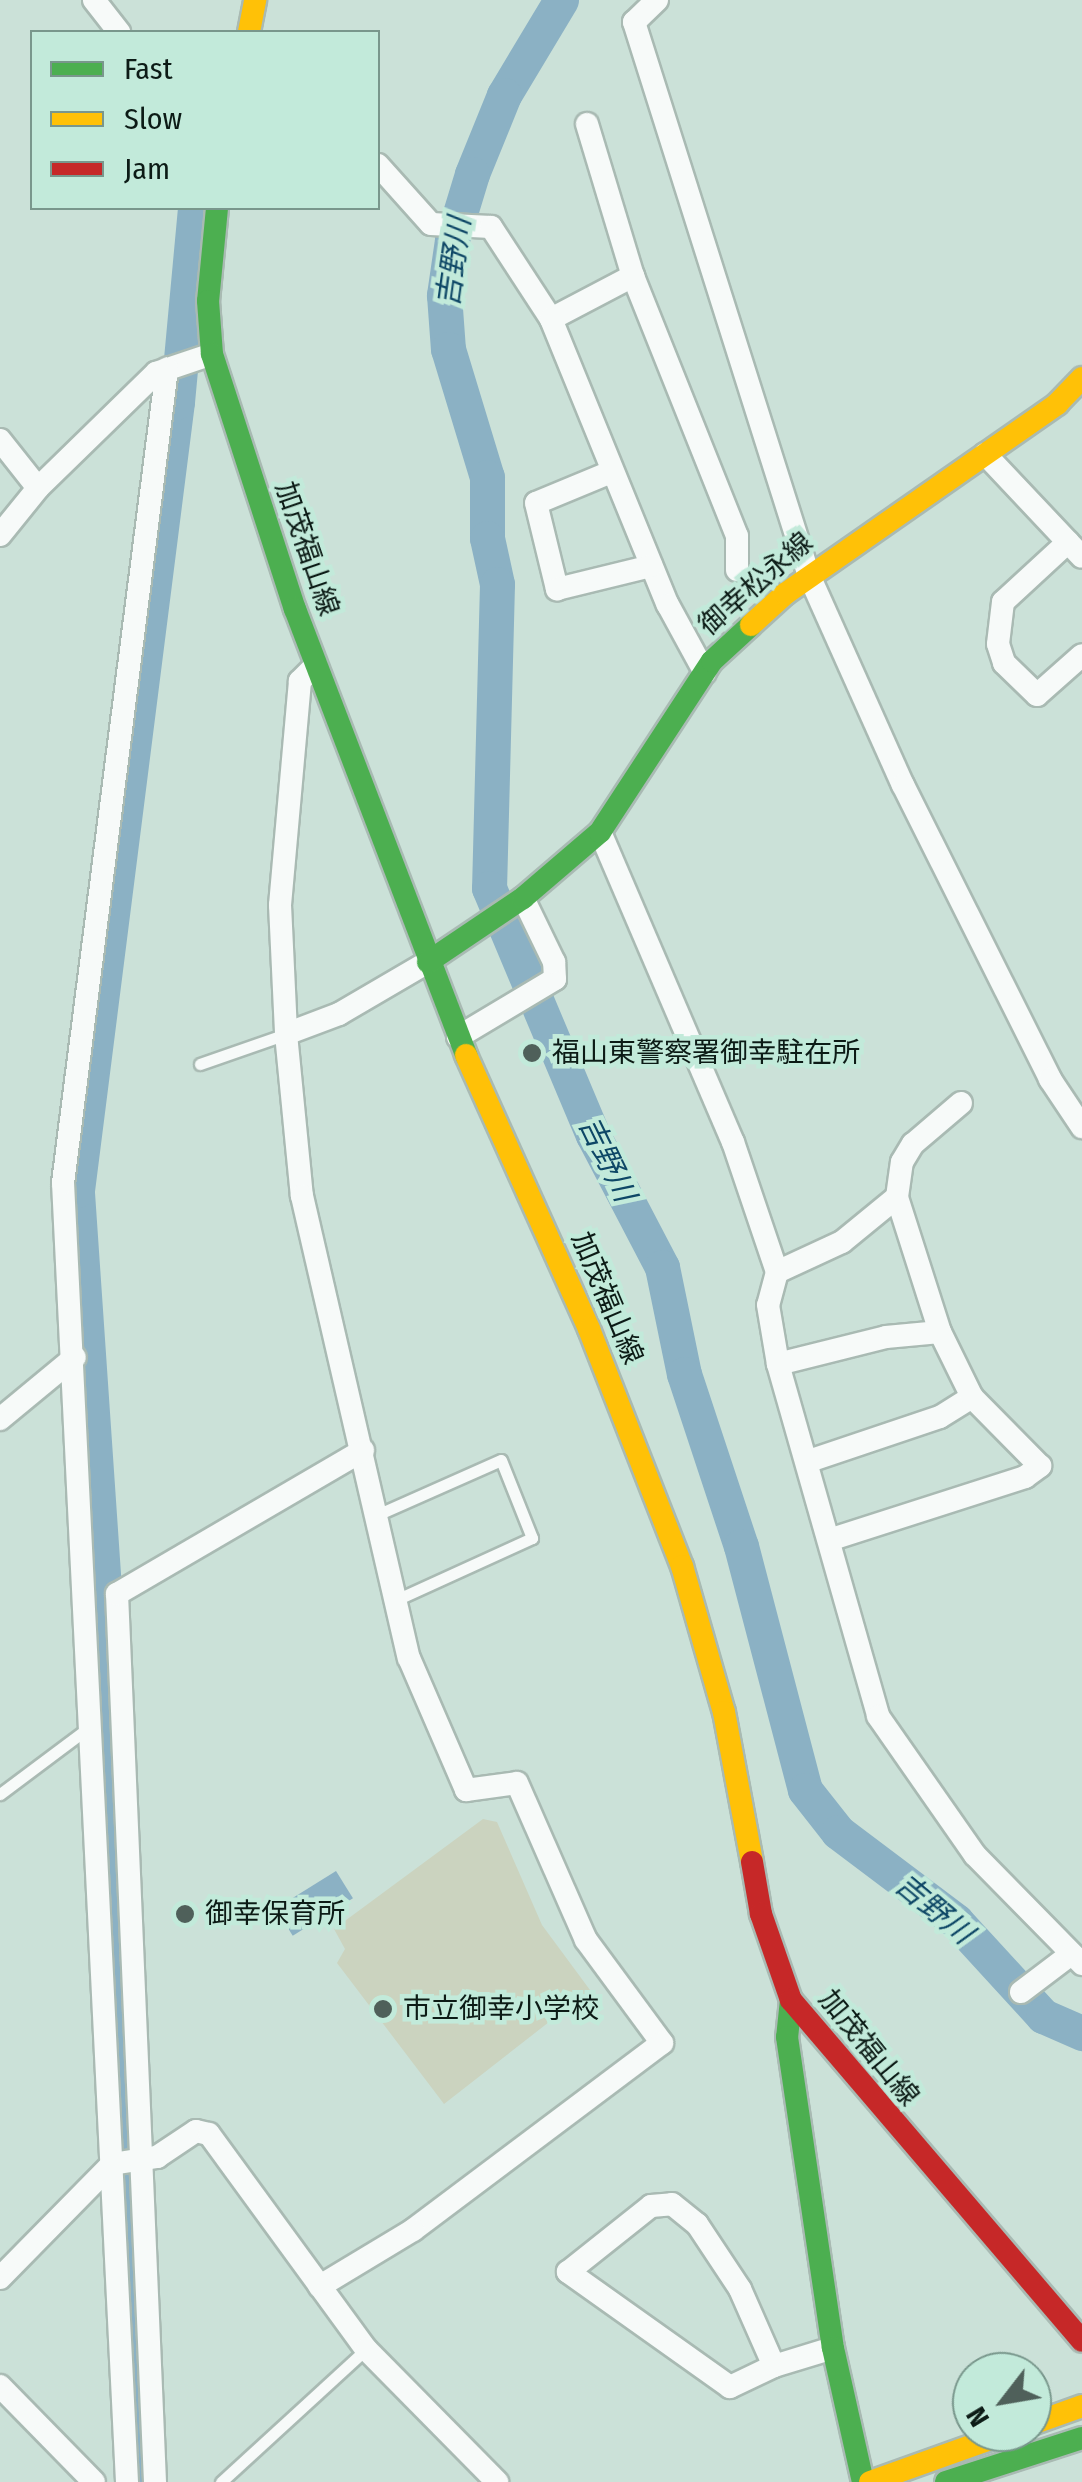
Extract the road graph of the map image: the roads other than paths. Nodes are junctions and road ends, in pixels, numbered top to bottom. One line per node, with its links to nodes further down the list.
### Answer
1 (94, 0): 4 (street)
2 (254, 0): 5 (main road)
3 (657, 0): 21 (street)
4 (117, 30)
5 (249, 30)
6 (587, 124): 9 (street)
7 (380, 167): 10 (street)
8 (217, 210): 11 (main road, 加茂福山線)
9 (633, 276): 10 (street); 20 (street)
10 (551, 319): 15 (street)
11 (185, 363): 16 (street); 23 (main road, 加茂福山線); 36 (street)
12 (1077, 395): 14 (main road, 御幸松永線)
13 (0, 440): 16 (street)
14 (985, 454): 18 (street); 21 (main road, 御幸松永線)
15 (611, 472): 19 (street); 19 (street)
16 (38, 488): 17 (street)
17 (0, 535)
18 (1075, 549): 22 (street)
19 (652, 566): 24 (street)
20 (737, 570)
21 (808, 573): 24 (main road, 御幸松永線); 32 (street)
22 (1082, 655)
23 (316, 665): 27 (main road, 加茂福山線); 28 (street)
24 (704, 674): 25 (main road, 御幸松永線)
25 (600, 832): 26 (main road, 御幸松永線); 34 (street)
26 (515, 903): 27 (main road, 御幸松永線); 29 (street)
27 (428, 962): 28 (street); 29 (main road, 加茂福山線)
28 (286, 1034): 30 (lane); 40 (street)
29 (458, 1037): 49 (main road, 加茂福山線)
30 (200, 1064)
31 (961, 1102): 33 (street)
32 (1082, 1127)
33 (897, 1198): 34 (street); 35 (street)
34 (777, 1272): 37 (street)
35 (940, 1332): 37 (street); 38 (street)
36 (75, 1357): 39 (street); 45 (street)
37 (778, 1364): 41 (street)
38 (972, 1397): 41 (street); 43 (street)
39 (0, 1419)
40 (363, 1450): 42 (street); 50 (street)
41 (809, 1461): 43 (street)
42 (378, 1514): 44 (street); 44 (lane)
43 (832, 1539): 47 (street)
44 (396, 1600): 52 (street)
45 (94, 1724): 46 (lane); 50 (street)
46 (0, 1794)
47 (1076, 1959): 48 (street)
48 (1021, 1992)
49 (791, 2000): 53 (main road, 加茂福山線); 54 (main road)
50 (127, 2162): 51 (street); 52 (street); 63 (street); 64 (street)
51 (0, 2278)
52 (320, 2286): 55 (street)
53 (1082, 2341)
54 (833, 2348): 56 (street); 67 (main road)
55 (366, 2349): 65 (lane); 66 (street)
56 (774, 2366): 56 (street)
57 (0, 2386): 62 (street)
58 (1082, 2406): 59 (main road)
59 (1052, 2417)
60 (1082, 2438): 68 (main road)
61 (952, 2452): 67 (main road)
62 (94, 2482)
63 (127, 2482)
64 (155, 2482)
65 (221, 2482)
66 (497, 2482)
67 (866, 2482)
68 (946, 2482)

